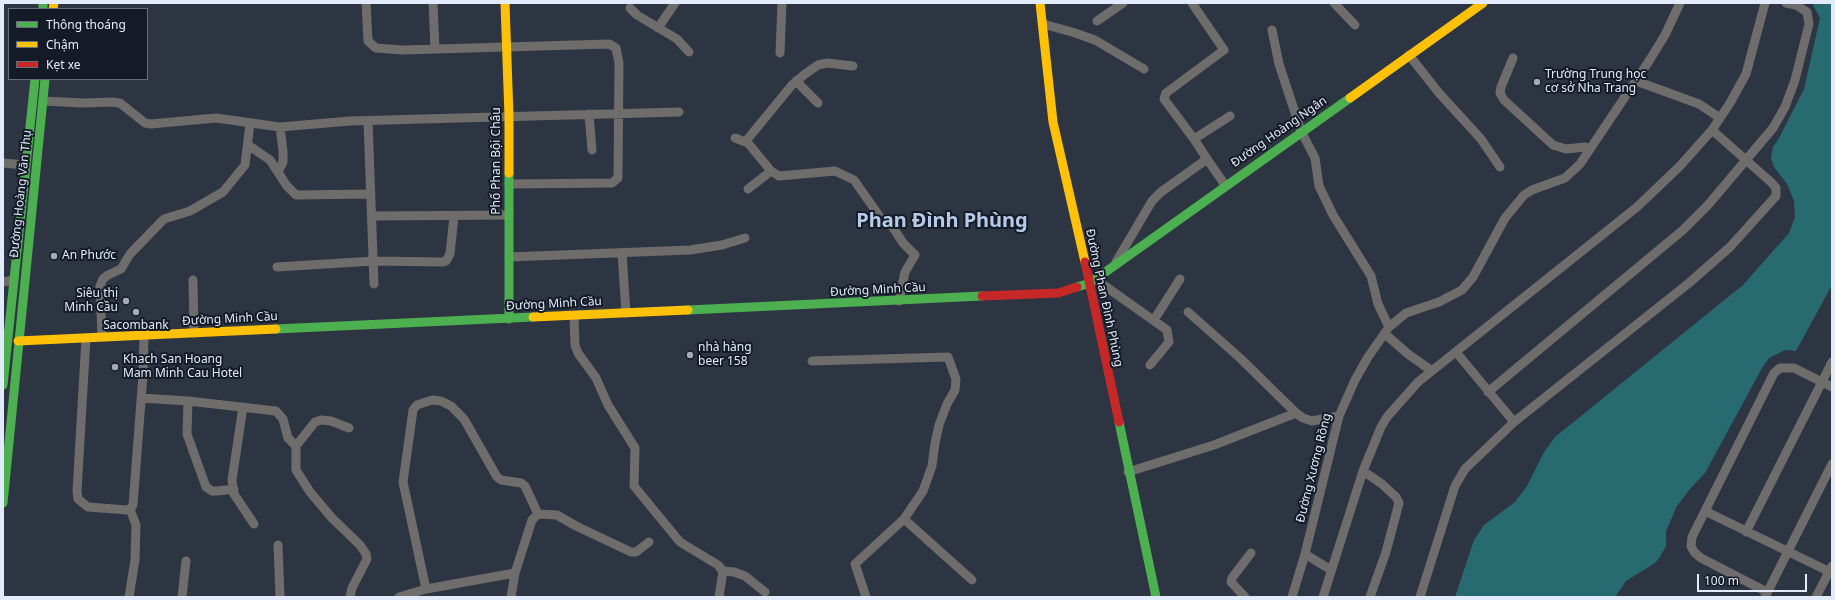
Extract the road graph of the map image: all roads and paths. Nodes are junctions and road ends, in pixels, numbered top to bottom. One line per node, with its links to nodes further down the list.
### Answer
1 (366, 3): 21 (street)
2 (433, 3): 21 (street)
3 (505, 3): 20 (street, Phố Phan Bội Châu)
4 (675, 3): 18 (street)
5 (782, 3): 23 (street)
6 (1040, 3): 16 (street, Đường Phan Đình Phùng)
7 (1123, 3): 15 (street)
8 (1192, 3): 46 (street)
9 (1334, 3): 17 (street)
10 (1483, 3): 24 (street, Đường Hoàng Ngân)
11 (1680, 3): 31 (street, Đường Xương Rồng)
12 (1765, 3): 39 (street)
13 (1786, 3): 53 (street)
14 (630, 8): 18 (street)
15 (1097, 21)
16 (1042, 24): 27 (street); 75 (street, Đường Phan Đình Phùng)
17 (1355, 25)
18 (658, 28): 22 (street)
19 (1272, 30): 44 (street)
20 (507, 48): 21 (street); 35 (street); 37 (street, Phố Phan Bội Châu)
21 (435, 49)
22 (689, 52)
23 (780, 53)
24 (1409, 55): 44 (street, Đường Hoàng Ngân); 56 (street)
25 (1513, 58): 49 (street)
26 (853, 66): 30 (street)
27 (1144, 69)
28 (35, 80): 54 (street, Đường Hoàng Văn Thụ)
29 (45, 80): 32 (street, Đường Hoàng Văn Thụ)
30 (796, 80): 33 (street); 47 (street)
31 (1636, 81): 39 (street); 49 (street, Đường Xương Rồng)
32 (43, 101): 41 (street); 51 (street, Đường Hoàng Văn Thụ)
33 (818, 103)
34 (679, 112): 35 (street)
35 (618, 113): 36 (street); 59 (street)
36 (589, 114): 37 (street); 50 (street)
37 (509, 116): 40 (street); 59 (street, Phố Phan Bội Châu)
38 (1230, 116): 46 (street)
39 (1720, 118): 43 (street)
40 (368, 121): 42 (street); 62 (street)
41 (250, 124): 42 (street); 48 (street)
42 (280, 127): 58 (street)
43 (1712, 130): 53 (street); 91 (street)
44 (1301, 131): 60 (street, Đường Hoàng Ngân); 84 (street)
45 (735, 138): 47 (street)
46 (1194, 139): 52 (street)
47 (746, 142): 57 (street)
48 (248, 144): 58 (street); 88 (street)
49 (1590, 149): 84 (street, Đường Xương Rồng)
50 (592, 150)
51 (37, 159): 54 (street); 90 (street, Đường Hoàng Văn Thụ)
52 (1207, 159): 60 (street); 70 (street)
53 (1747, 161): 99 (street); 105 (street)
54 (26, 162): 55 (street); 73 (street, Đường Hoàng Văn Thụ)
55 (3, 163)
56 (1500, 167)
57 (771, 171): 61 (street); 78 (street)
58 (278, 172): 62 (street)
59 (509, 184): 63 (street, Phố Phan Bội Châu)
60 (1225, 185): 70 (street, Đường Hoàng Ngân)
61 (748, 189)
62 (371, 194): 64 (street)
63 (509, 215): 65 (street); 68 (street, Phố Phan Bội Châu)
64 (372, 216): 65 (street); 69 (street)
65 (454, 216): 69 (street)
66 (745, 238): 67 (street)
67 (622, 253): 68 (street); 80 (street)
68 (509, 257): 82 (street, Phố Phan Bội Châu)
69 (374, 261): 71 (street); 77 (street)
70 (1116, 262): 75 (street, Đường Hoàng Ngân)
71 (277, 267)
72 (1180, 279): 83 (street)
73 (14, 280): 76 (street); 89 (street, Đường Hoàng Văn Thụ)
74 (193, 280): 85 (street)
75 (1092, 281): 78 (street, Đường Minh Cầu); 83 (street); 110 (street, Đường Phan Đình Phùng)
76 (3, 282)
77 (374, 284)
78 (899, 301): 80 (street, Đường Minh Cầu)
79 (1188, 312): 103 (street)
80 (626, 313): 81 (street, Đường Minh Cầu)
81 (574, 316): 82 (street, Đường Minh Cầu); 127 (street)
82 (509, 319): 85 (street, Đường Minh Cầu)
83 (1154, 320): 94 (street)
84 (1387, 330): 95 (street); 104 (street, Đường Xương Rồng)
85 (194, 333): 86 (street, Đường Minh Cầu)
86 (144, 335): 88 (street, Đường Minh Cầu); 100 (street)
87 (86, 338): 88 (street, Đường Minh Cầu); 90 (street, Đường Minh Cầu); 113 (street)
88 (102, 338)
89 (5, 341): 90 (street, Đường Minh Cầu); 97 (street, Đường Hoàng Văn Thụ)
90 (18, 341): 112 (street, Đường Hoàng Văn Thụ)
91 (1456, 352): 95 (street); 99 (street)
92 (812, 361): 116 (street)
93 (1832, 362): 96 (street)
94 (1150, 365)
95 (1432, 371): 109 (street)
96 (1822, 382): 98 (street); 114 (street); 118 (street)
97 (3, 385)
98 (1832, 387)
99 (1488, 392): 105 (street)
100 (141, 398): 101 (street); 113 (street)
101 (188, 401): 102 (street); 111 (street)
102 (243, 406): 107 (street); 111 (street)
103 (1296, 413): 104 (street); 110 (street)
104 (1339, 416): 123 (street, Đường Xương Rồng)
105 (1514, 422): 146 (street)
106 (349, 428): 107 (street)
107 (296, 446): 136 (street)
108 (1832, 464): 121 (street)
109 (1363, 471): 125 (street); 145 (street)
110 (1128, 472): 141 (street, Đường Phan Đình Phùng)
111 (234, 489): 117 (street)
112 (3, 502)
113 (130, 509): 133 (street)
114 (1705, 511): 118 (street); 132 (street)
115 (538, 514): 119 (street); 128 (street); 130 (street)
116 (904, 519): 129 (street); 140 (street)
117 (254, 524)
118 (1746, 532): 121 (street)
119 (649, 542)
120 (278, 544): 135 (street)
121 (1788, 552): 126 (street); 132 (street)
122 (1251, 553): 142 (street)
123 (1305, 554): 125 (street); 143 (street, Đường Xương Rồng)
124 (186, 561): 134 (street)
125 (1332, 570): 144 (street)
126 (1831, 570): 147 (street)
127 (723, 571): 131 (street); 139 (street)
128 (515, 573): 130 (street); 138 (street)
129 (972, 580)
130 (426, 589): 137 (street)
131 (765, 592)
132 (1766, 595)
133 (129, 597)
134 (182, 597)
135 (280, 597)
136 (350, 597)
137 (399, 597)
138 (511, 597)
139 (719, 597)
140 (866, 597)
141 (1156, 597)
142 (1244, 597)
143 (1292, 597)
144 (1323, 597)
145 (1370, 597)
146 (1420, 597)
147 (1816, 597)

